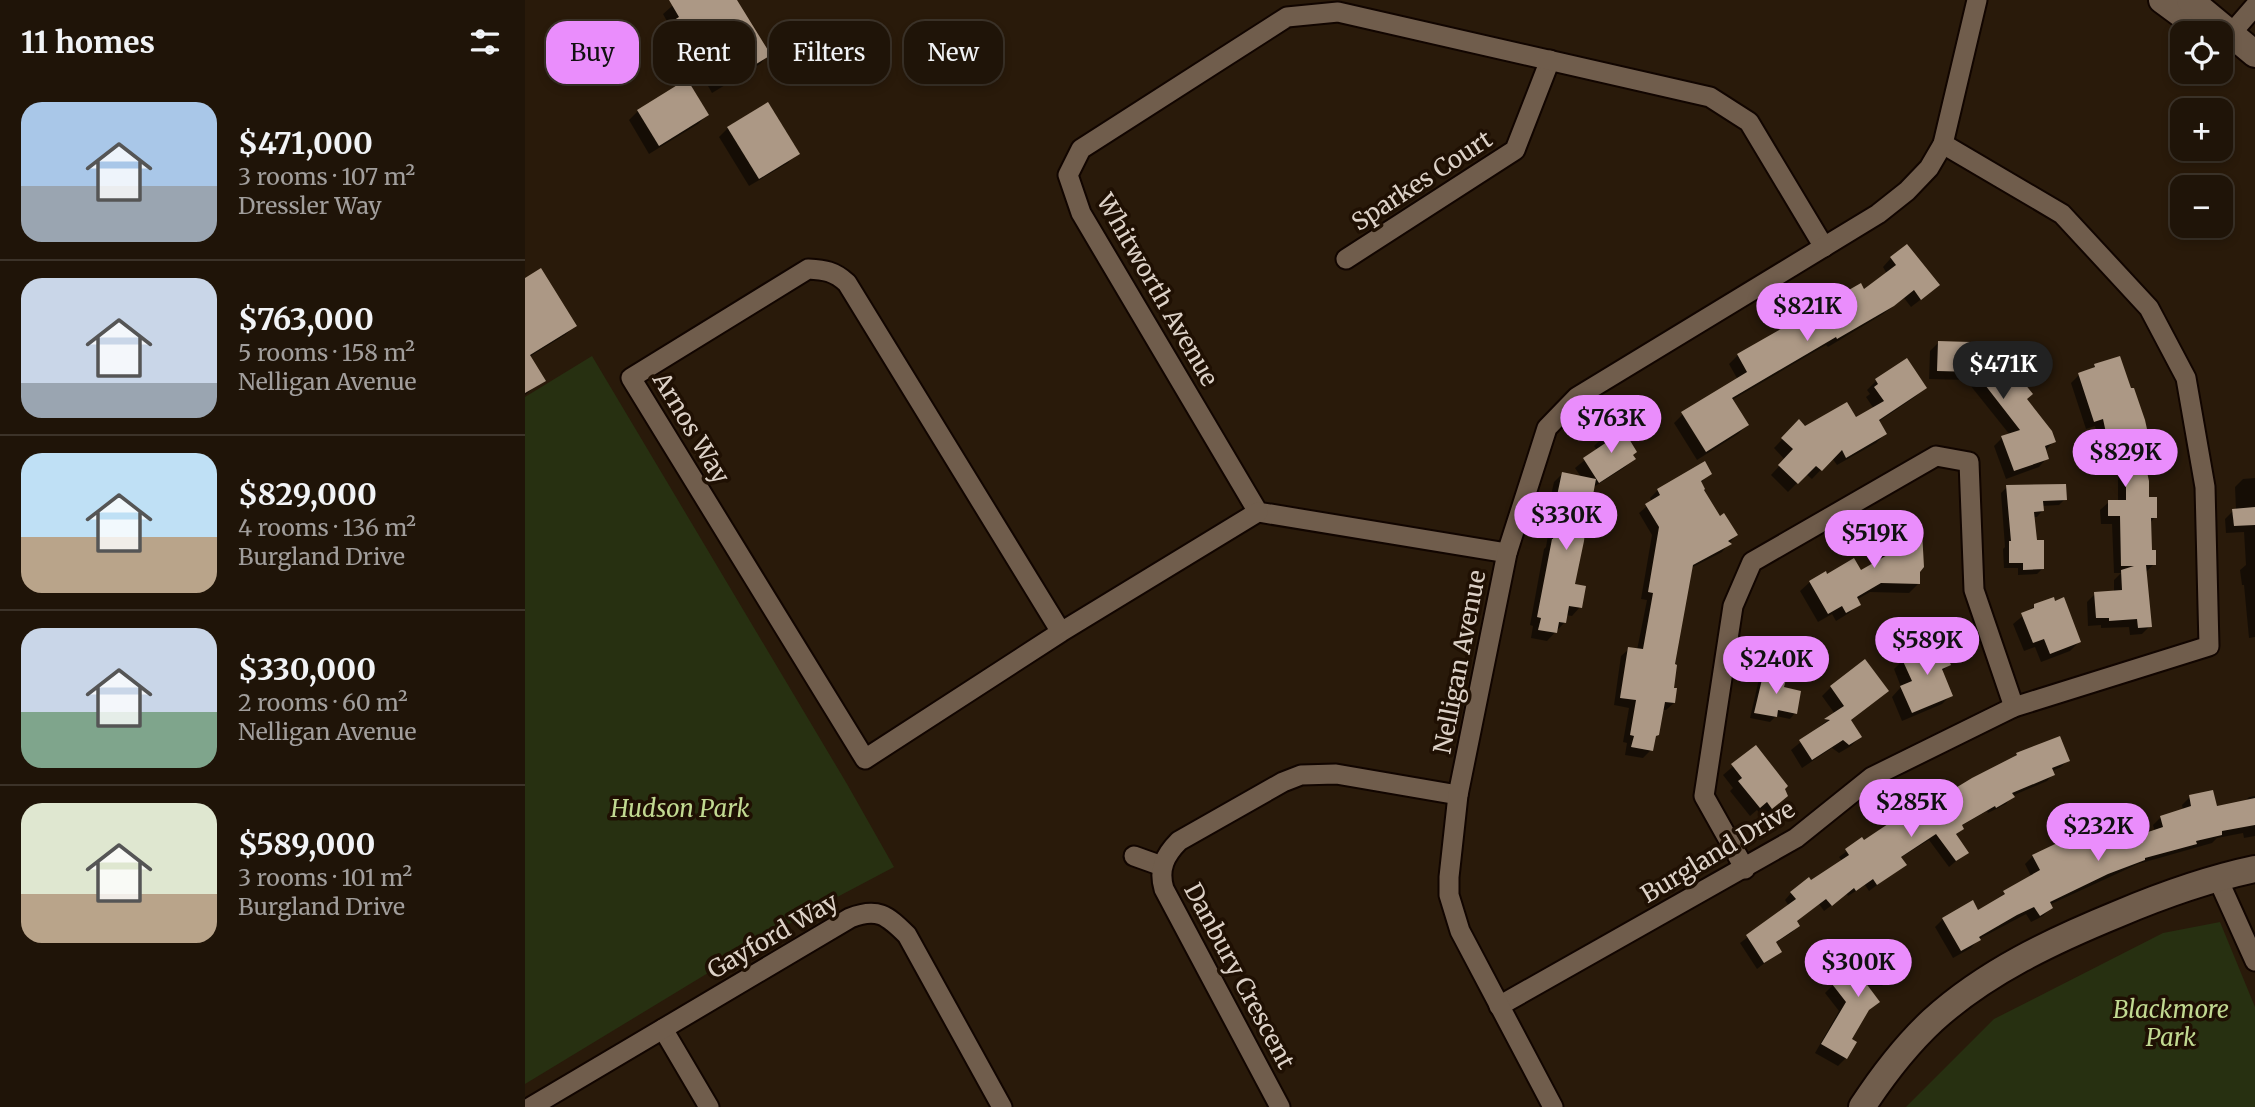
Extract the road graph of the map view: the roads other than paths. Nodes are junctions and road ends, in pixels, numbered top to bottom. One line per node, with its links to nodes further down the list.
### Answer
1 (1977, 0): 13 (street, Nelligan Avenue)
2 (2162, 0): 5 (street)
3 (2190, 0): 6 (street)
4 (2255, 6): 7 (street)
5 (2194, 21)
6 (2207, 21)
7 (2233, 27)
8 (2233, 44): 10 (street)
9 (2233, 52): 12 (street)
10 (2255, 54)
11 (1550, 60): 14 (street, Whitworth Avenue); 15 (street, Sparkes Court); 16 (street, Whitworth Avenue)
12 (2255, 76)
13 (1943, 144): 14 (street, Nelligan Avenue); 19 (street, Burgland Drive)
14 (1823, 247): 17 (street, Nelligan Avenue)
15 (1346, 259)
16 (1258, 512): 17 (street); 18 (street, Arnos Way)
17 (1507, 553): 20 (street, Nelligan Avenue)
18 (1061, 632): 18 (street, Arnos Way)
19 (2014, 707): 23 (street, Burgland Drive); 23 (street)
20 (1458, 795): 22 (street, Danbury Crescent); 28 (street, Nelligan Avenue)
21 (1134, 856): 22 (street, Danbury Crescent)
22 (1162, 866): 33 (street, Danbury Crescent)
23 (1745, 869): 28 (street, Burgland Drive)
24 (2255, 869): 25 (street)
25 (2220, 884): 26 (street); 27 (street); 35 (street); 36 (street)
26 (2255, 884)
27 (2255, 961)
28 (1499, 1006): 34 (street, Nelligan Avenue)
29 (663, 1029): 30 (street, Gayford Way); 31 (street); 32 (street, Gayford Way)
30 (531, 1107)
31 (709, 1107)
32 (1002, 1107)
33 (1280, 1107)
34 (1553, 1107)
35 (1862, 1107)
36 (1881, 1107)

